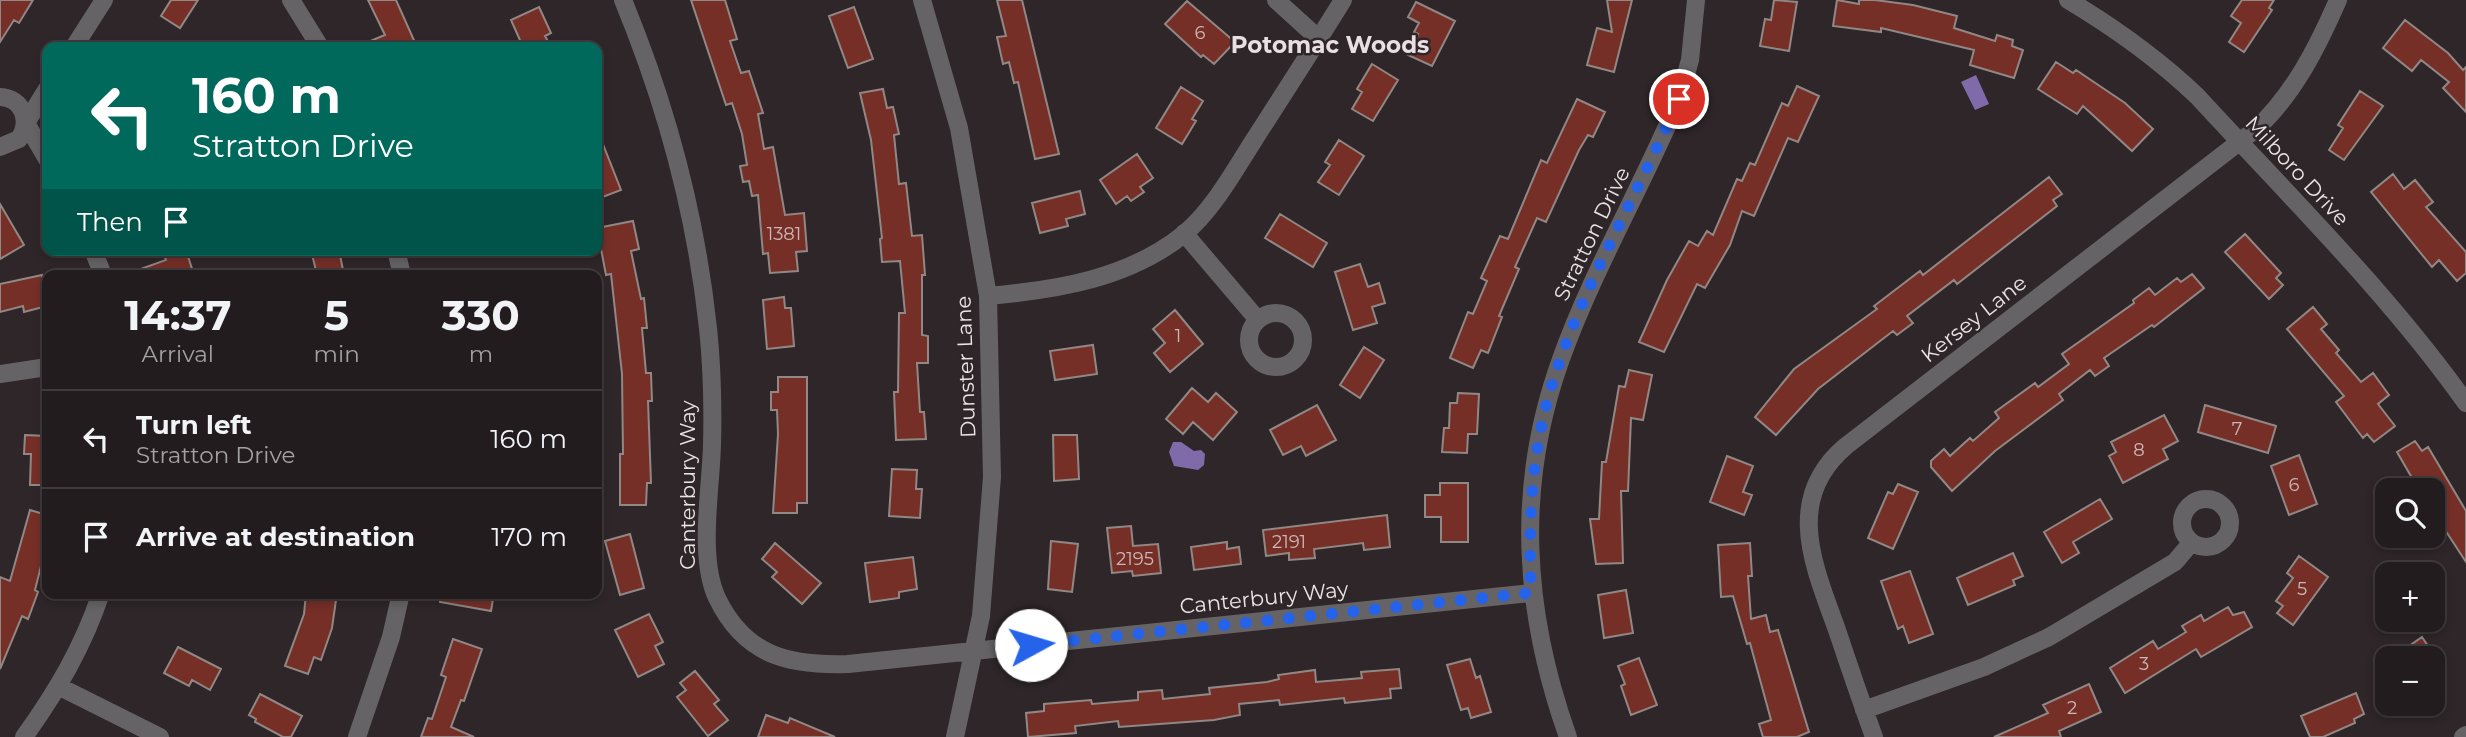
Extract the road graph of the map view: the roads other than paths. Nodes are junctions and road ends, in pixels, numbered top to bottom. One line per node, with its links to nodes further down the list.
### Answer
1 (104, 0): 11 (street)
2 (291, 0): 12 (street)
3 (623, 0): 29 (street, Canterbury Way)
4 (922, 0): 20 (street, Dunster Lane)
5 (1276, 0): 10 (street)
6 (1343, 0): 10 (street)
7 (1696, 0): 26 (street, Stratton Drive)
8 (2067, 0): 16 (street, Milboro Drive)
9 (2338, 0): 16 (street, Kersey Lane)
10 (1319, 39): 19 (street)
11 (77, 42)
12 (317, 42)
13 (0, 97): 15 (street)
14 (42, 97): 15 (street)
15 (26, 123): 17 (street); 18 (street)
16 (2240, 143): 24 (street, Milboro Drive); 31 (street, Kersey Lane)
17 (0, 147)
18 (42, 150)
19 (1184, 233): 20 (street); 21 (street)
20 (988, 296): 29 (street, Dunster Lane)
21 (1258, 320)
22 (42, 368): 23 (street)
23 (0, 374)
24 (2466, 403)
25 (2191, 543): 31 (street)
26 (1531, 593): 29 (street, Canterbury Way); 36 (street, Stratton Drive)
27 (99, 599): 30 (street)
28 (400, 599): 34 (street)
29 (973, 651): 35 (street, Dunster Lane)
30 (60, 687): 32 (street); 33 (street)
31 (1864, 710): 37 (street, Kersey Lane)
32 (24, 737)
33 (160, 737)
34 (357, 737)
35 (955, 737)
36 (1567, 737)
37 (1874, 737)

